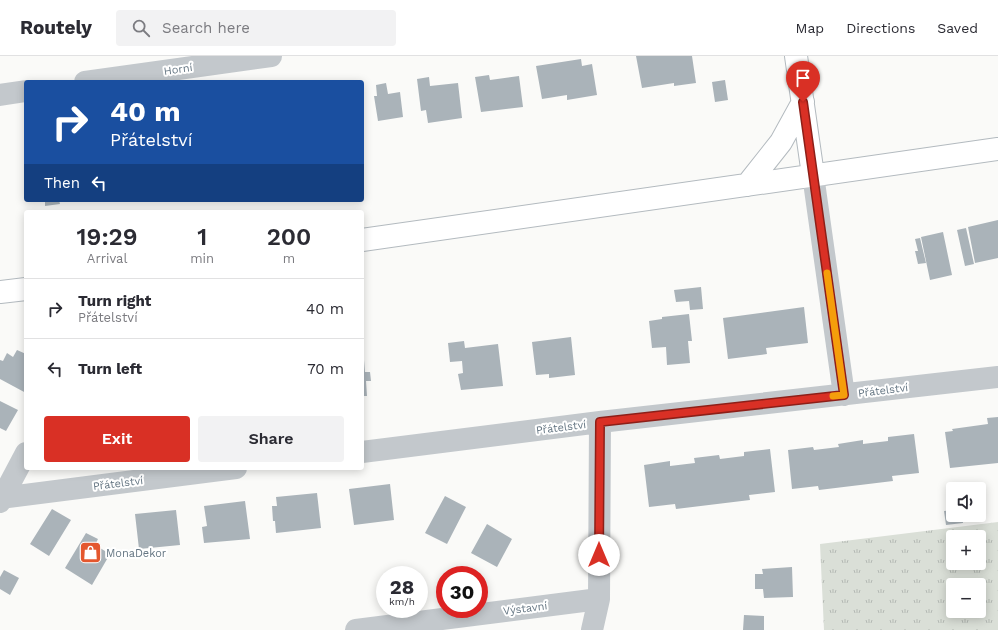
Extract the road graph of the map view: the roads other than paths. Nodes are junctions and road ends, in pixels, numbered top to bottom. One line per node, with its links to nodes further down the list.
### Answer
1 (271, 56): 3 (street, Horní)
2 (796, 56): 7 (main road)
3 (240, 58): 4 (street, Horní)
4 (98, 80)
5 (24, 91): 6 (street)
6 (0, 95)
7 (803, 102): 9 (main road); 10 (main road)
8 (998, 149): 9 (main road)
9 (813, 175): 10 (main road); 15 (street)
10 (748, 185): 11 (main road)
11 (364, 240)
12 (24, 289): 13 (main road)
13 (0, 292)
14 (998, 377): 15 (street, Přátelství)
15 (844, 395): 16 (street, Přátelství)
16 (600, 422): 17 (street, Přátelství); 21 (street)
17 (364, 452)
18 (24, 457): 20 (street)
19 (221, 470): 20 (street, Přátelství)
20 (1, 499)
21 (599, 599): 22 (street, Výstavní); 23 (street)
22 (356, 630)
23 (592, 630)

